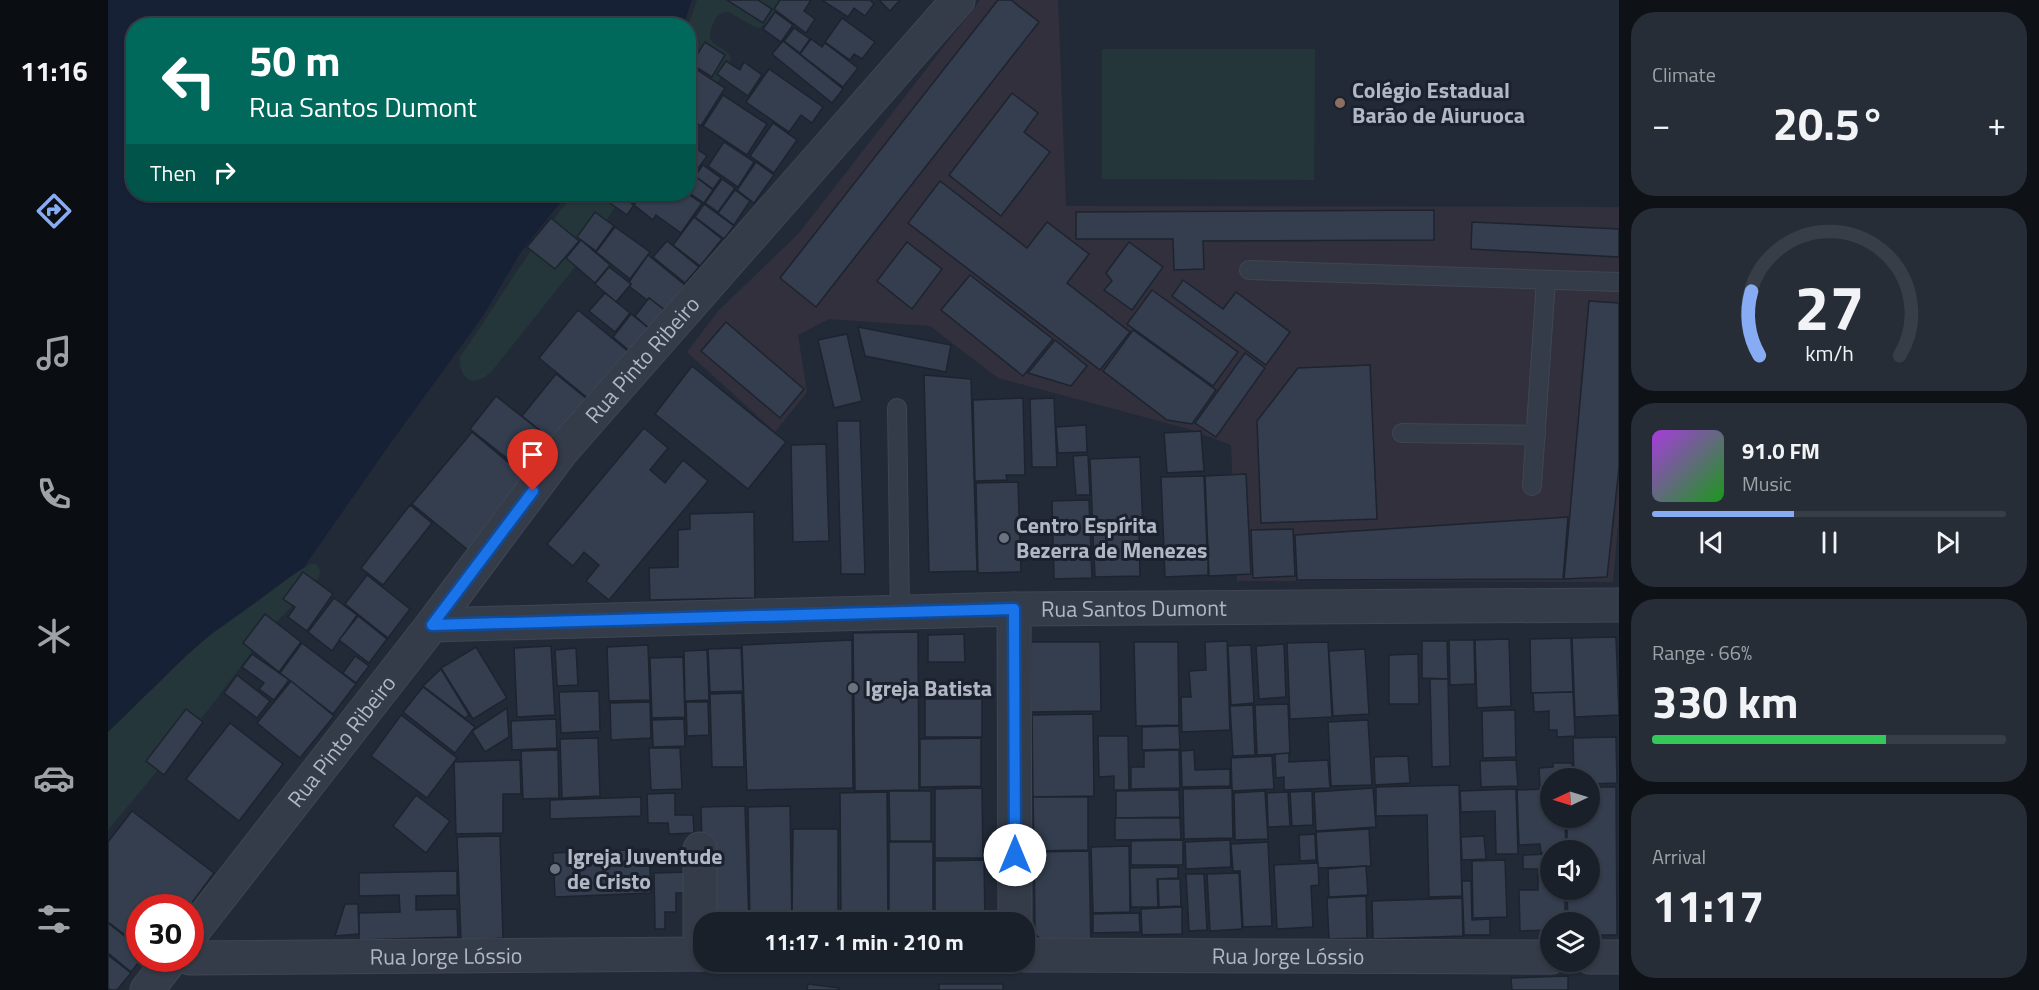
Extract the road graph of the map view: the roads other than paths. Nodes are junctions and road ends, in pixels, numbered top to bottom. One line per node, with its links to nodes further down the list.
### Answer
1 (958, 0): 12 (street, Rua Pinto Ribeiro)
2 (1249, 270): 3 (lane)
3 (1546, 279): 4 (lane); 7 (lane)
4 (1619, 282)
5 (897, 408): 11 (lane)
6 (1402, 433): 7 (lane)
7 (1536, 435): 8 (lane)
8 (1532, 486)
9 (1619, 605): 10 (street, Rua Santos Dumont)
10 (1014, 609): 11 (street, Rua Santos Dumont); 15 (street)
11 (900, 612): 12 (street, Rua Santos Dumont)
12 (432, 625): 16 (street, Rua Pinto Ribeiro)
13 (700, 849): 14 (street)
14 (701, 912)
15 (1015, 912)
16 (204, 917)
17 (693, 954): 22 (street, Rua Jorge Lóssio)
18 (1035, 955): 19 (street, Rua Jorge Lóssio)
19 (1540, 957)
20 (1600, 957): 21 (street)
21 (1619, 957)
22 (204, 958)
23 (161, 972): 24 (street)
24 (147, 990)

